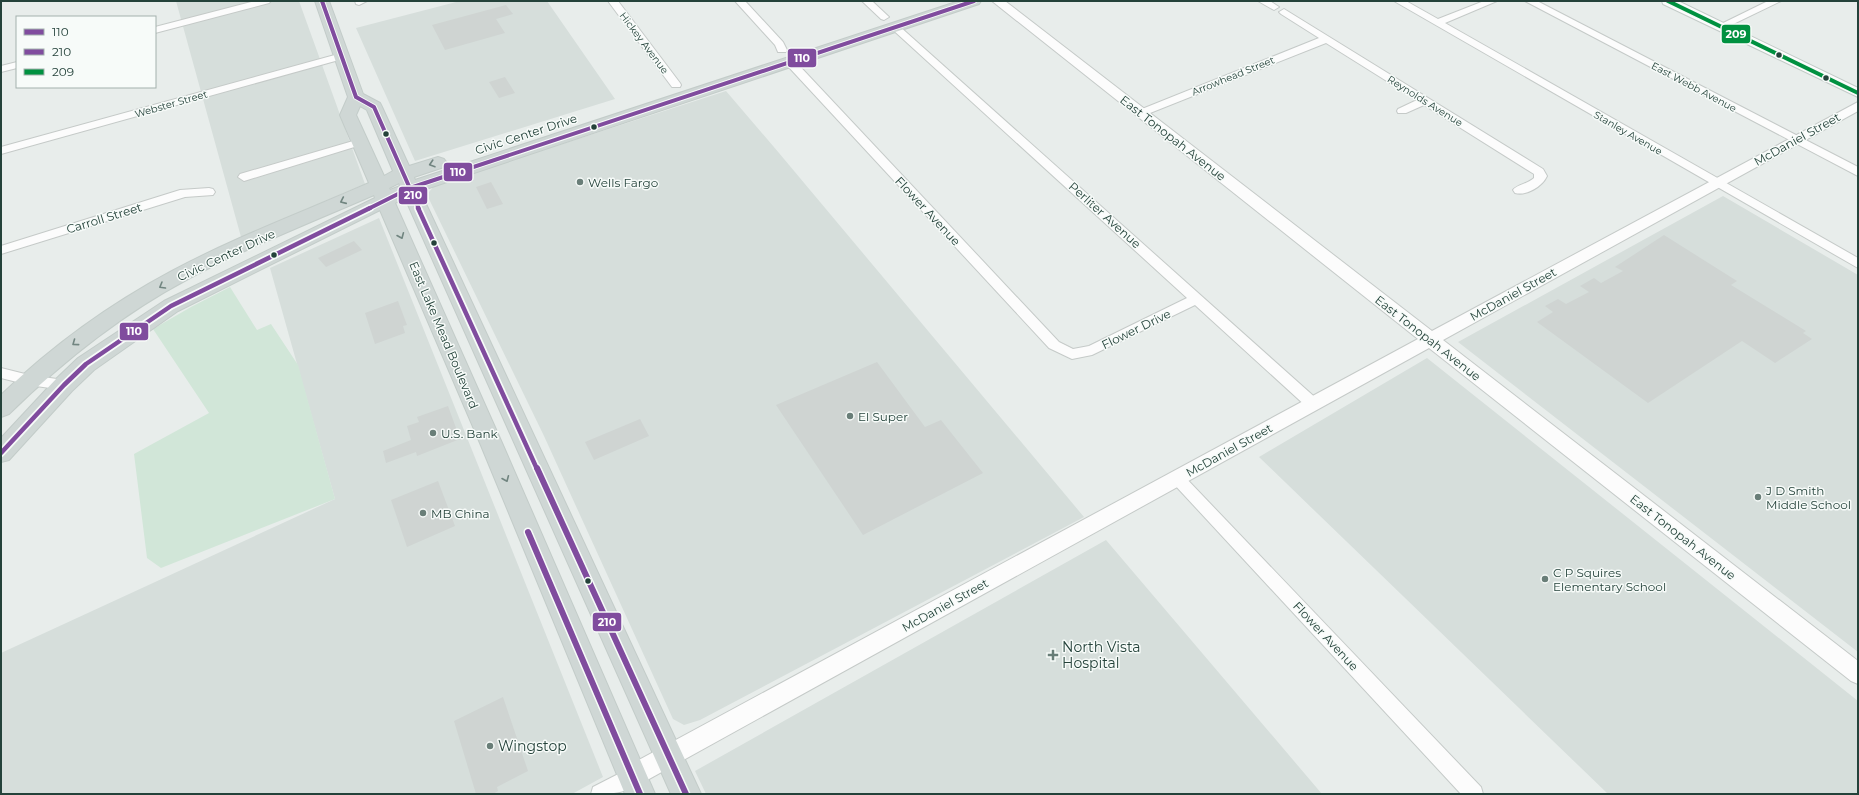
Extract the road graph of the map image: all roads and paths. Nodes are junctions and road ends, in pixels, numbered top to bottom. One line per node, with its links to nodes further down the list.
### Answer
1 (266, 1): 19 (street)
2 (322, 1): 22 (main road)
3 (613, 1): 26 (street, Hickey Avenue)
4 (740, 1): 21 (street, Flower Avenue)
5 (867, 1): 16 (street, Perliter Avenue)
6 (935, 1): 16 (main road, Civic Center Drive)
7 (974, 1): 16 (main road, Civic Center Drive)
8 (998, 1): 32 (street, East Tonopah Avenue)
9 (1263, 1): 20 (street, Reynolds Avenue)
10 (1398, 1): 17 (street, Stanley Avenue)
11 (1492, 1): 17 (street)
12 (1530, 1): 33 (street, East Webb Avenue)
13 (1668, 1): 18 (main road)
14 (1688, 1): 18 (main road)
15 (1776, 1): 18 (street)
16 (890, 22): 21 (main road, Civic Center Drive); 21 (main road, Civic Center Drive); 45 (street, Perliter Avenue)
17 (1437, 23): 39 (street, Stanley Avenue)
18 (1726, 24): 25 (main road); 27 (main road)
19 (156, 30)
20 (1326, 39): 29 (street, Reynolds Avenue); 32 (street, Arrowhead Street)
21 (786, 55): 26 (main road, Civic Center Drive); 38 (main road, Civic Center Drive); 47 (street, Flower Avenue)
22 (342, 56): 28 (main road); 35 (street, Webster Street)
23 (16, 65): 24 (street)
24 (1, 69)
25 (1858, 83)
26 (676, 84): 38 (main road, Civic Center Drive, one-way to 38)
27 (1858, 93)
28 (356, 97): 34 (main road, East Lake Mead Boulevard); 38 (main road)
29 (1424, 101): 31 (street); 40 (street, Reynolds Avenue)
30 (1858, 106): 33 (street, McDaniel Street)
31 (1402, 111)
32 (1141, 113): 46 (street, East Tonopah Avenue)
33 (1795, 140): 36 (street, East Webb Avenue); 39 (street, McDaniel Street)
34 (360, 142): 37 (street); 42 (main road, East Lake Mead Boulevard)
35 (1, 152)
36 (1858, 172)
37 (244, 177)
38 (407, 181): 42 (main road, Civic Center Drive); 53 (main road)
39 (1715, 184): 44 (street, Stanley Avenue); 46 (street, McDaniel Street)
40 (1519, 190)
41 (209, 192): 43 (street, Carroll Street)
42 (382, 193): 49 (main road, Civic Center Drive, one-way to 49); 50 (main road, Civic Center Drive); 54 (main road, East Lake Mead Boulevard, one-way to 54)
43 (1, 250)
44 (1858, 264)
45 (1197, 298): 47 (street, Flower Drive); 51 (street, Perliter Avenue)
46 (1430, 340): 51 (street, McDaniel Street); 57 (street, East Tonopah Avenue)
47 (1072, 354)
48 (1, 373): 49 (street)
49 (29, 380): 50 (street); 52 (main road, Civic Center Drive)
50 (64, 385): 55 (main road, Civic Center Drive)
51 (1313, 404): 56 (street, McDaniel Street)
52 (1, 408)
53 (520, 431): 54 (main road); 58 (main road)
54 (491, 443): 59 (main road, East Lake Mead Boulevard, one-way to 59)
55 (1, 453)
56 (1177, 478): 58 (street, McDaniel Street); 62 (street, Flower Avenue)
57 (1858, 674)
58 (669, 756): 59 (street, McDaniel Street); 61 (main road)
59 (636, 785): 60 (street, McDaniel Street)
60 (600, 794)
61 (686, 794)
62 (1474, 794)

